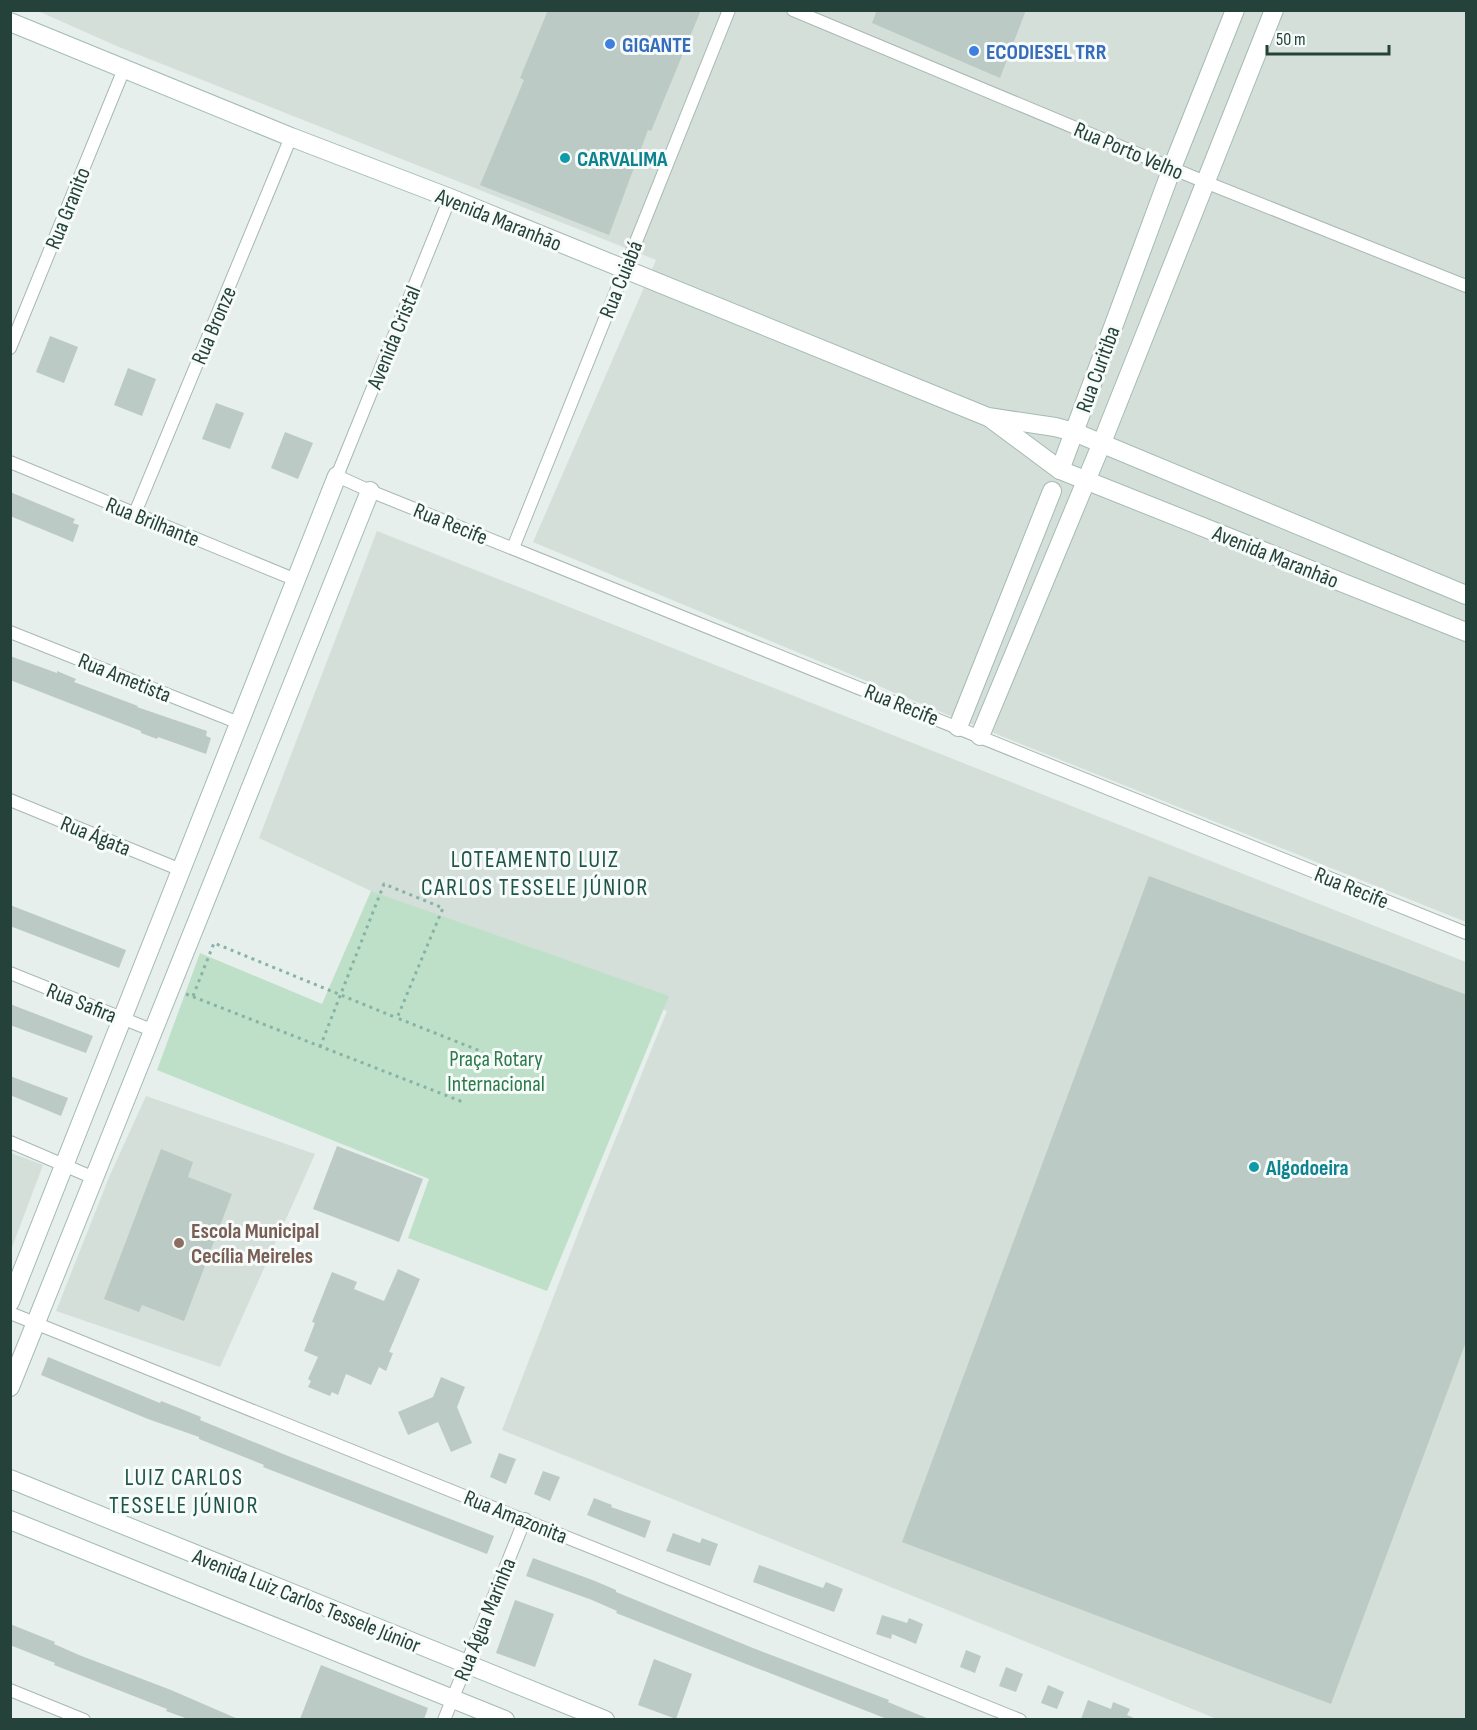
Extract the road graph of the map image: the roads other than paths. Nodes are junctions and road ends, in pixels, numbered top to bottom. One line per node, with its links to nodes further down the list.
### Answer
1 (729, 10): 11 (street, Rua Cuiabá)
2 (793, 10): 8 (street, Rua Porto Velho)
3 (1235, 10): 8 (street, Rua Curitiba)
4 (1274, 10): 9 (street, Rua Curitiba)
5 (10, 22): 6 (street, Avenida Maranhão)
6 (124, 69): 7 (street, Avenida Maranhão); 13 (street, Rua Granito)
7 (291, 137): 10 (street, Avenida Maranhão); 23 (street, Rua Bronze)
8 (1172, 168): 9 (street, Rua Porto Velho); 15 (street, Rua Curitiba)
9 (1205, 183): 12 (street, Rua Porto Velho); 16 (street, Rua Curitiba)
10 (450, 198): 11 (street, Avenida Maranhão); 19 (street, Avenida Cristal)
11 (624, 270): 14 (street, Avenida Maranhão); 24 (street, Rua Cuiabá)
12 (1467, 286)
13 (10, 348)
14 (988, 417): 15 (street, Avenida Maranhão); 18 (street, Avenida Maranhão)
15 (1074, 432): 16 (street, Avenida Maranhão); 18 (street, Rua Curitiba)
16 (1101, 445): 20 (street, Rua Curitiba); 26 (street, Avenida Maranhão)
17 (10, 462): 23 (street, Rua Brilhante)
18 (1060, 470): 20 (street, Avenida Maranhão); 22 (street, Rua Curitiba)
19 (337, 476): 21 (street, Rua Recife); 25 (street)
20 (1086, 481): 28 (street, Avenida Maranhão); 31 (street)
21 (370, 491): 24 (street, Rua Recife); 37 (street)
22 (1052, 491): 30 (street, Rua Curitiba)
23 (135, 513): 25 (street, Rua Brilhante)
24 (513, 548): 30 (street, Rua Recife)
25 (296, 580): 29 (street)
26 (1467, 595)
27 (10, 632): 29 (street, Rua Ametista)
28 (1467, 632)
29 (240, 723): 33 (street)
30 (958, 727): 31 (street, Rua Recife)
31 (980, 736): 34 (street, Rua Recife)
32 (10, 800): 33 (street, Rua Ágata)
33 (181, 870): 36 (street)
34 (1467, 933)
35 (10, 973): 36 (street, Rua Safira)
36 (123, 1019): 37 (street, Rua Safira); 39 (street)
37 (153, 1031): 40 (street)
38 (10, 1142): 39 (street)
39 (65, 1164): 40 (street); 41 (street)
40 (94, 1178): 43 (street)
41 (10, 1302)
42 (10, 1313): 43 (street, Rua Amazonita)
43 (36, 1324): 44 (street); 46 (street, Rua Amazonita)
44 (10, 1387)
45 (10, 1479): 48 (street, Avenida Luiz Carlos Tessele Júnior)
46 (525, 1519): 48 (street, Rua Água Marinha); 51 (street, Rua Amazonita)
47 (10, 1520): 50 (street, Avenida Luiz Carlos Tessele Júnior)
48 (466, 1664): 50 (street, Rua Água Marinha); 55 (street, Avenida Luiz Carlos Tessele Júnior)
49 (10, 1690): 52 (street)
50 (453, 1698): 53 (street, Rua Água Marinha); 54 (street, Avenida Luiz Carlos Tessele Júnior)
51 (1013, 1718)
52 (84, 1719)
53 (444, 1719)
54 (505, 1719)
55 (605, 1719)

